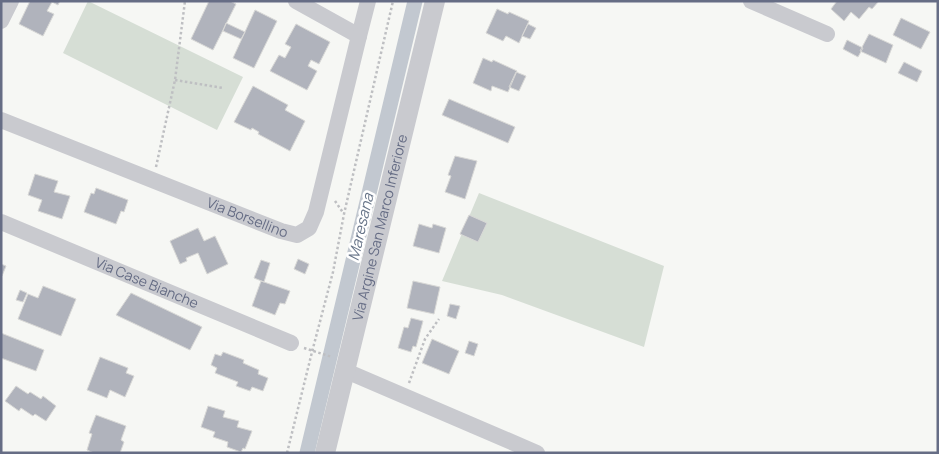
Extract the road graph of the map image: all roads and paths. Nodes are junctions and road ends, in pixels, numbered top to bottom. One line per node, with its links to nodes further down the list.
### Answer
1 (11, 1): 8 (street)
2 (185, 1): 11 (path)
3 (296, 1): 10 (street)
4 (368, 1): 10 (street)
5 (393, 1): 21 (path)
6 (435, 1): 19 (street, Via Argine San Marco Inferiore)
7 (751, 1): 9 (street)
8 (1, 21)
9 (827, 34)
10 (359, 36): 14 (street, Via Borsellino)
11 (174, 80): 12 (path); 14 (path)
12 (223, 88)
13 (1, 120): 14 (street, Via Borsellino)
14 (153, 180)
15 (1, 222): 17 (street, Via Case Bianche)
16 (439, 320): 20 (path)
17 (291, 343)
18 (318, 353): 19 (path)
19 (341, 364): 20 (street); 22 (street, Via Argine San Marco Inferiore)
20 (403, 396): 23 (street)
21 (287, 453)
22 (325, 453)
23 (537, 453)

